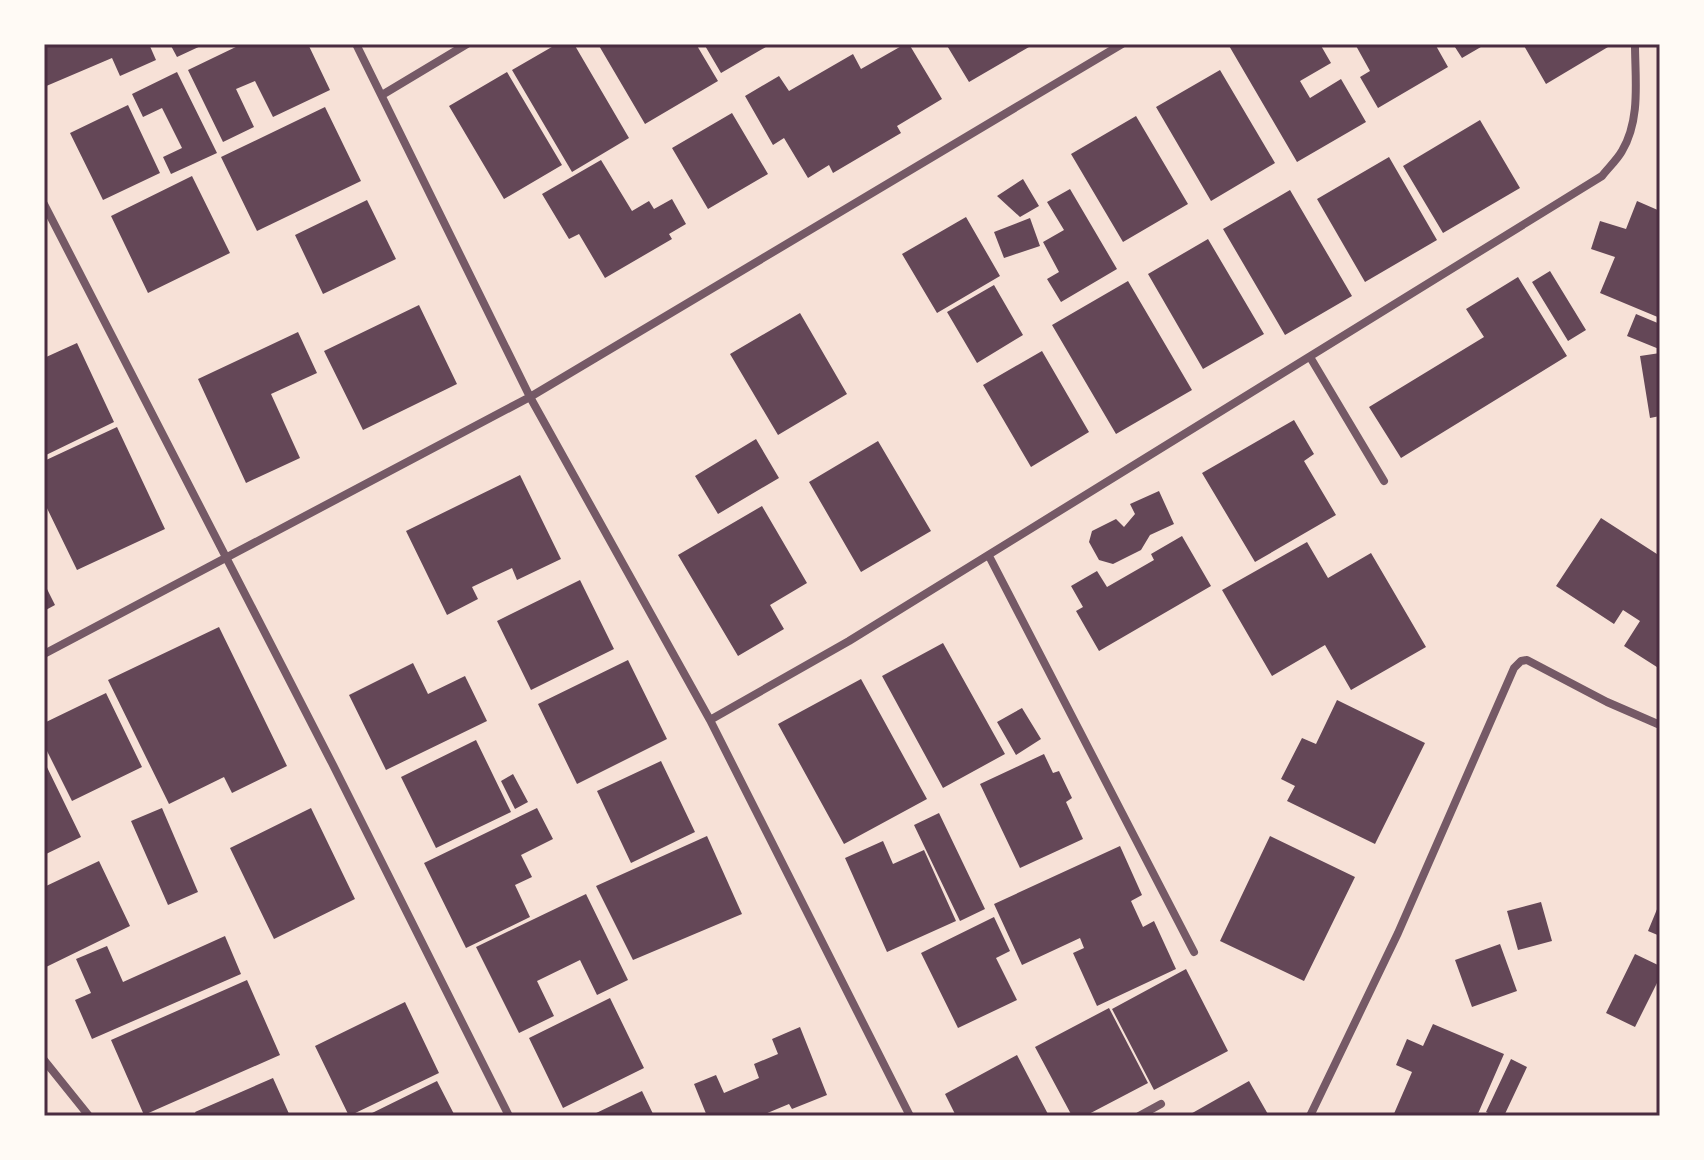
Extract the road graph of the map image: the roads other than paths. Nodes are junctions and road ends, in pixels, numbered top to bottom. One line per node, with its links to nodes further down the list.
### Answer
1 (356, 44): 5 (street)
2 (467, 44): 5 (street)
3 (1122, 44): 8 (street)
4 (1635, 44): 7 (street)
5 (382, 95): 8 (street)
6 (44, 204): 11 (street)
7 (1310, 357): 9 (street); 10 (street)
8 (530, 397): 11 (street); 13 (street)
9 (1384, 481)
10 (989, 556): 13 (street); 15 (street)
11 (226, 557): 12 (street); 19 (street)
12 (44, 654)
13 (710, 720): 20 (street)
14 (1660, 725): 22 (street)
15 (1194, 952)
16 (44, 1060): 18 (street)
17 (1161, 1104): 21 (street)
18 (89, 1116)
19 (509, 1116)
20 (910, 1116)
21 (1139, 1116)
22 (1310, 1116)

